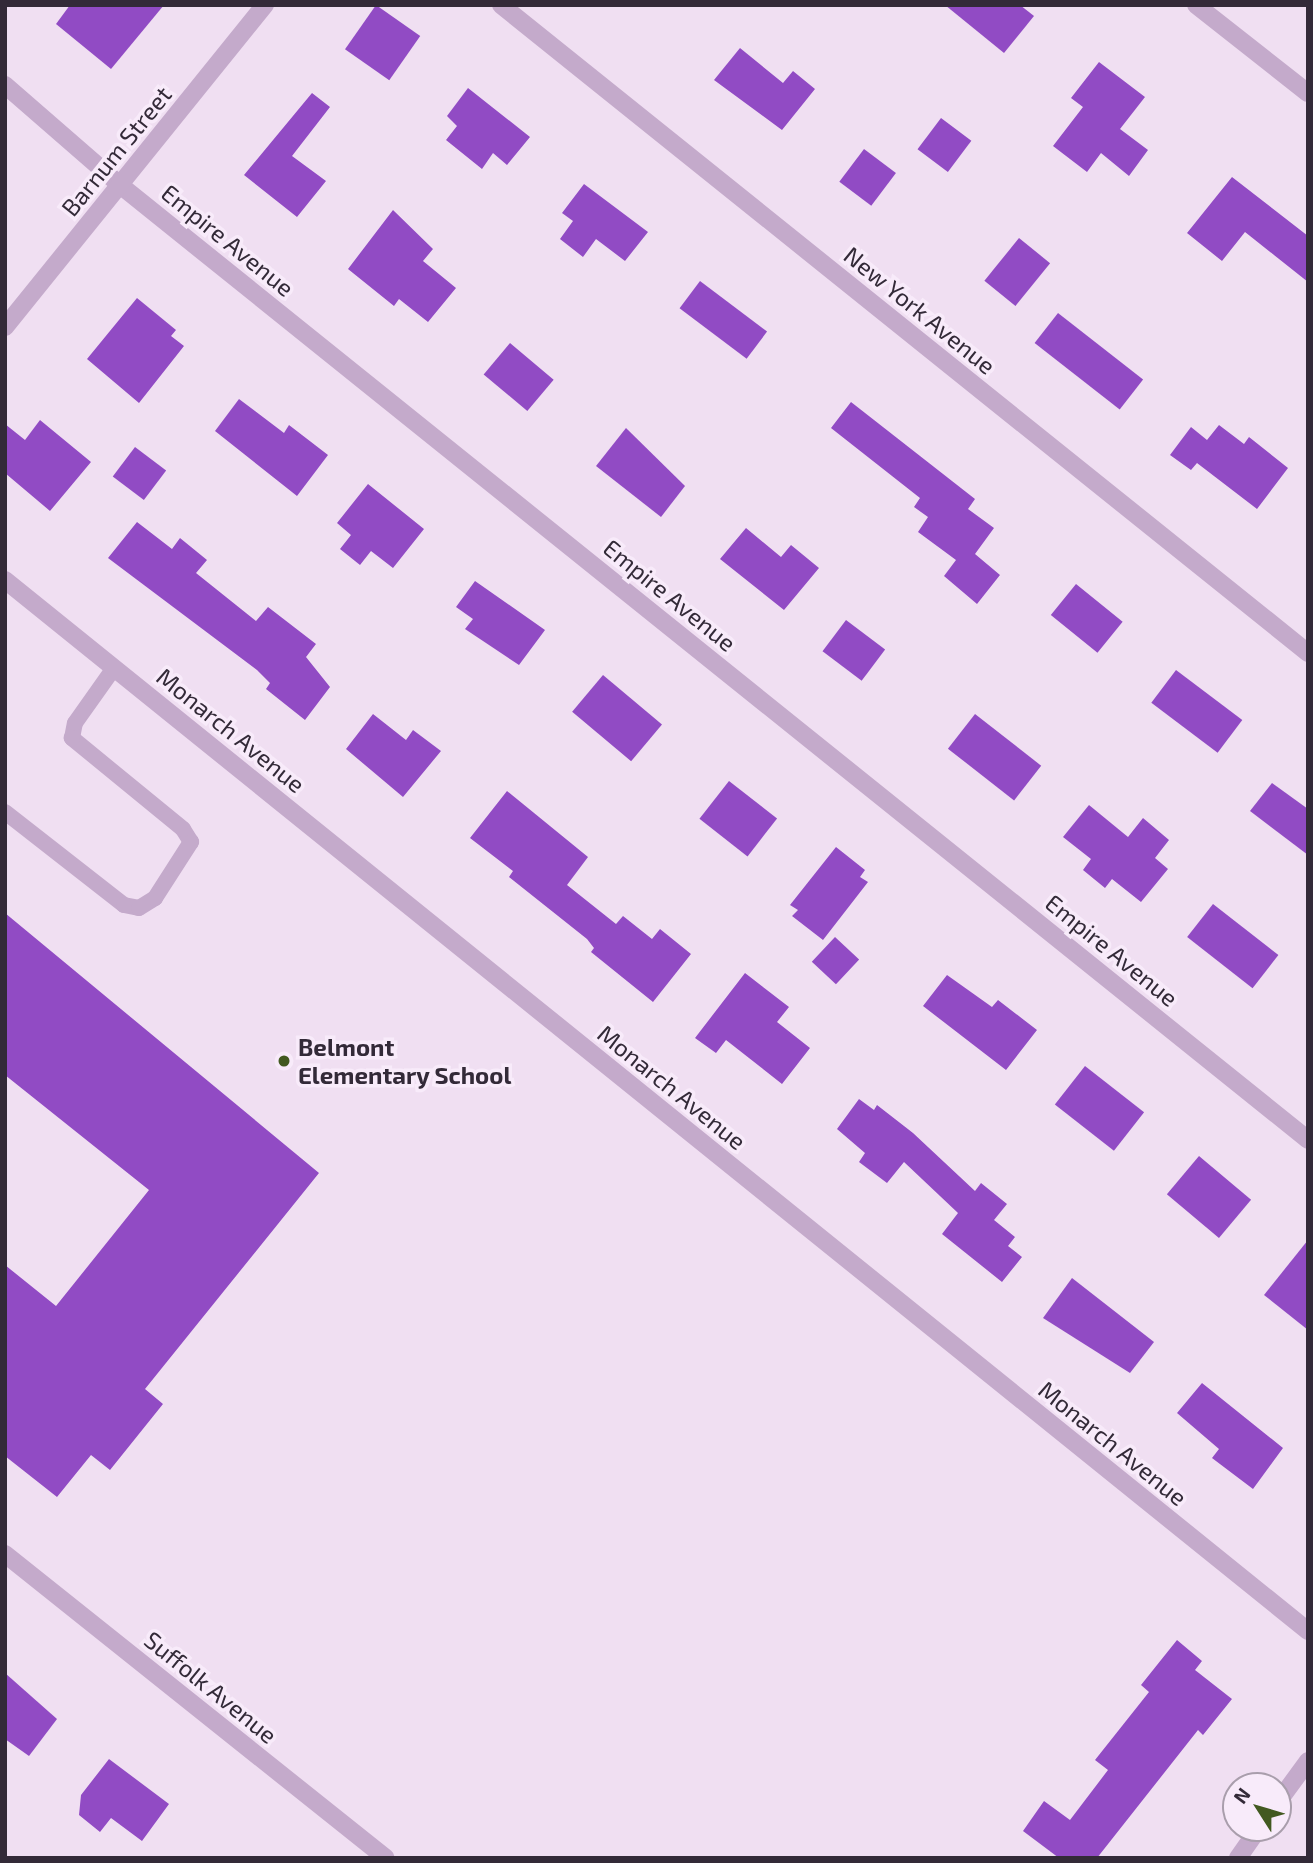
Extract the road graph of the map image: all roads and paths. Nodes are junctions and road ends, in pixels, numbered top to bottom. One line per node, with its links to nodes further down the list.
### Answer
1 (265, 5): 6 (street, Barnum Street)
2 (501, 5): 9 (street, New York Avenue)
3 (1196, 5): 5 (street)
4 (5, 85): 6 (street, Empire Avenue)
5 (1305, 85)
6 (120, 185): 7 (street, Barnum Street); 12 (street, Empire Avenue)
7 (5, 327)
8 (5, 580): 10 (street, Monarch Avenue)
9 (1308, 653)
10 (114, 668): 11 (lane); 14 (street, Monarch Avenue)
11 (5, 812)
12 (1308, 1140)
13 (5, 1554): 18 (street, Suffolk Avenue)
14 (1308, 1631)
15 (1308, 1761): 16 (street)
16 (1292, 1783)
17 (1249, 1842): 19 (street)
18 (386, 1858)
19 (1238, 1858)

